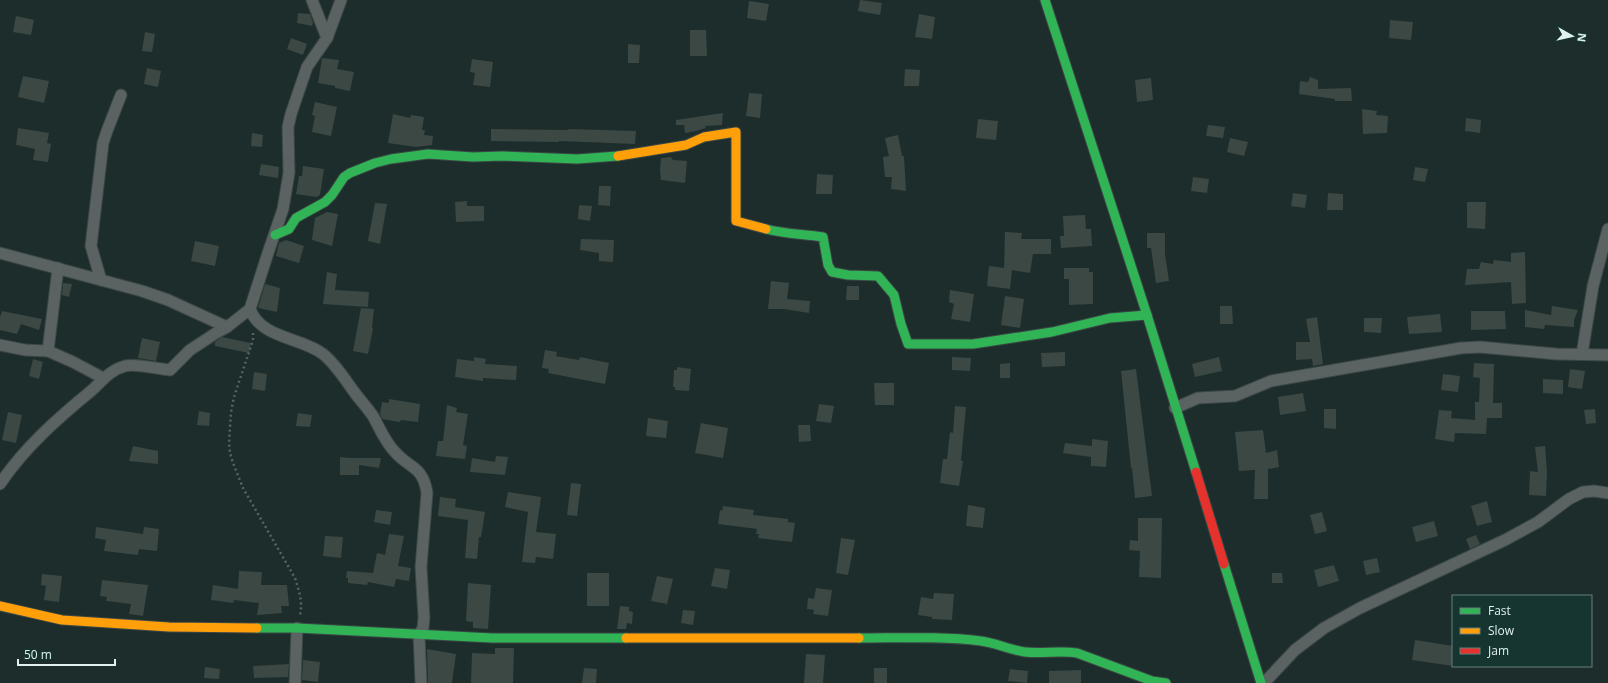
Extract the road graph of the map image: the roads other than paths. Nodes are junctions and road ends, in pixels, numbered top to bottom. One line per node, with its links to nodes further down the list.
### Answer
1 (312, 0): 4 (street)
2 (341, 0): 4 (street)
3 (1045, 0): 12 (street)
4 (327, 38): 7 (street)
5 (121, 95): 10 (street)
6 (1608, 229): 16 (street)
7 (275, 235): 11 (street); 12 (street)
8 (0, 253): 9 (street)
9 (58, 268): 10 (street); 15 (street)
10 (101, 280): 13 (street)
11 (252, 313): 13 (street); 24 (street)
12 (1147, 315): 19 (street)
13 (228, 327): 18 (street)
14 (0, 346): 15 (street)
15 (48, 351): 18 (street)
16 (1582, 354): 17 (street); 19 (street)
17 (1608, 355)
18 (103, 378): 20 (street)
19 (1175, 408): 28 (street)
20 (0, 484)
21 (1608, 493): 29 (street)
22 (0, 606): 23 (street)
23 (297, 628): 24 (street); 25 (street)
24 (419, 635): 26 (street); 27 (street)
25 (295, 683)
26 (421, 683)
27 (1166, 683)
28 (1261, 683)
29 (1264, 683)

